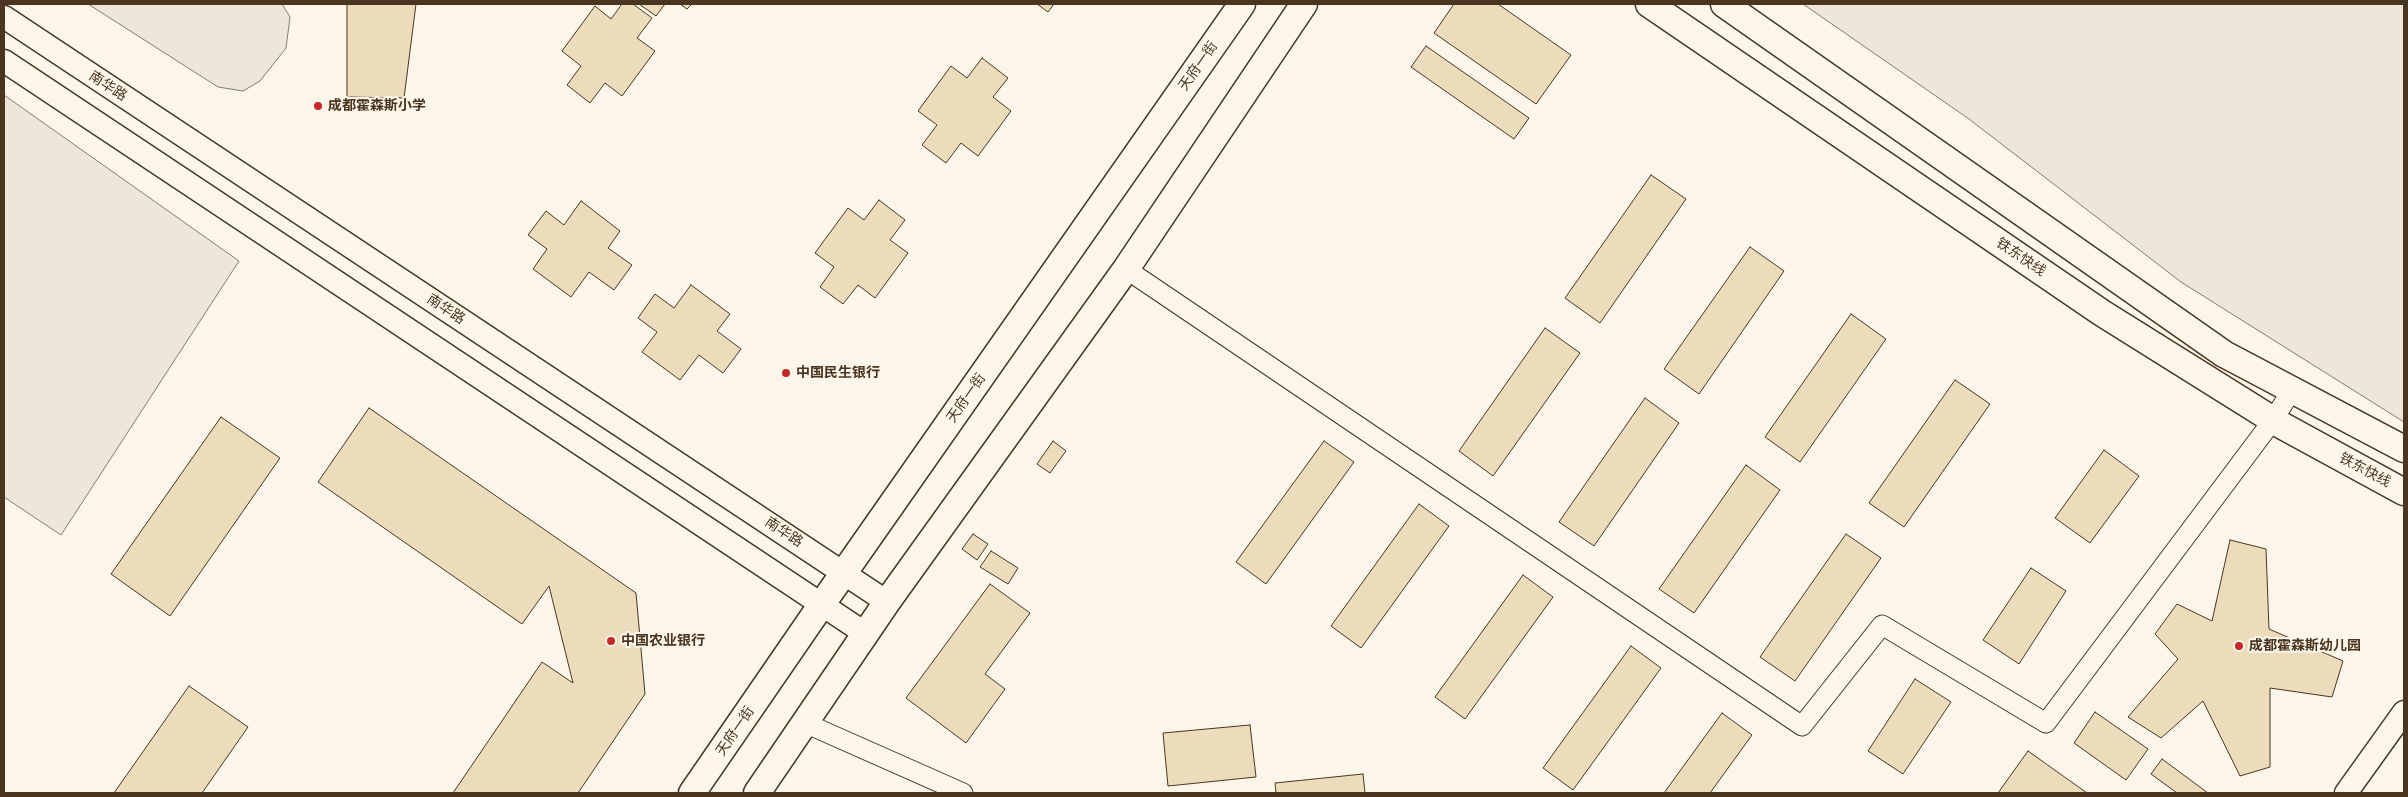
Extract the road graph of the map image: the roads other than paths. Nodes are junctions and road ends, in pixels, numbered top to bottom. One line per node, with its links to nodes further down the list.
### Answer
1 (1242, 4): 12 (main road, 天府一街)
2 (1304, 4): 7 (main road)
3 (1649, 4): 9 (main road, 铁东快线)
4 (1724, 4): 8 (main road)
5 (4, 17): 12 (street, 南华路)
6 (4, 62): 14 (street)
7 (1126, 269): 9 (street); 13 (main road)
8 (2292, 390): 9 (street); 10 (main road)
9 (2273, 420): 11 (main road, 铁东快线)
10 (2404, 449)
11 (2404, 492)
12 (844, 572): 13 (street, 南华路); 14 (main road, 天府一街)
13 (888, 602): 15 (main road)
14 (822, 604): 15 (street); 18 (main road, 天府一街)
15 (866, 634): 17 (main road)
16 (2404, 712): 21 (street)
17 (805, 723): 19 (main road); 20 (street)
18 (692, 793)
19 (757, 793)
20 (963, 793)
21 (2346, 793)

